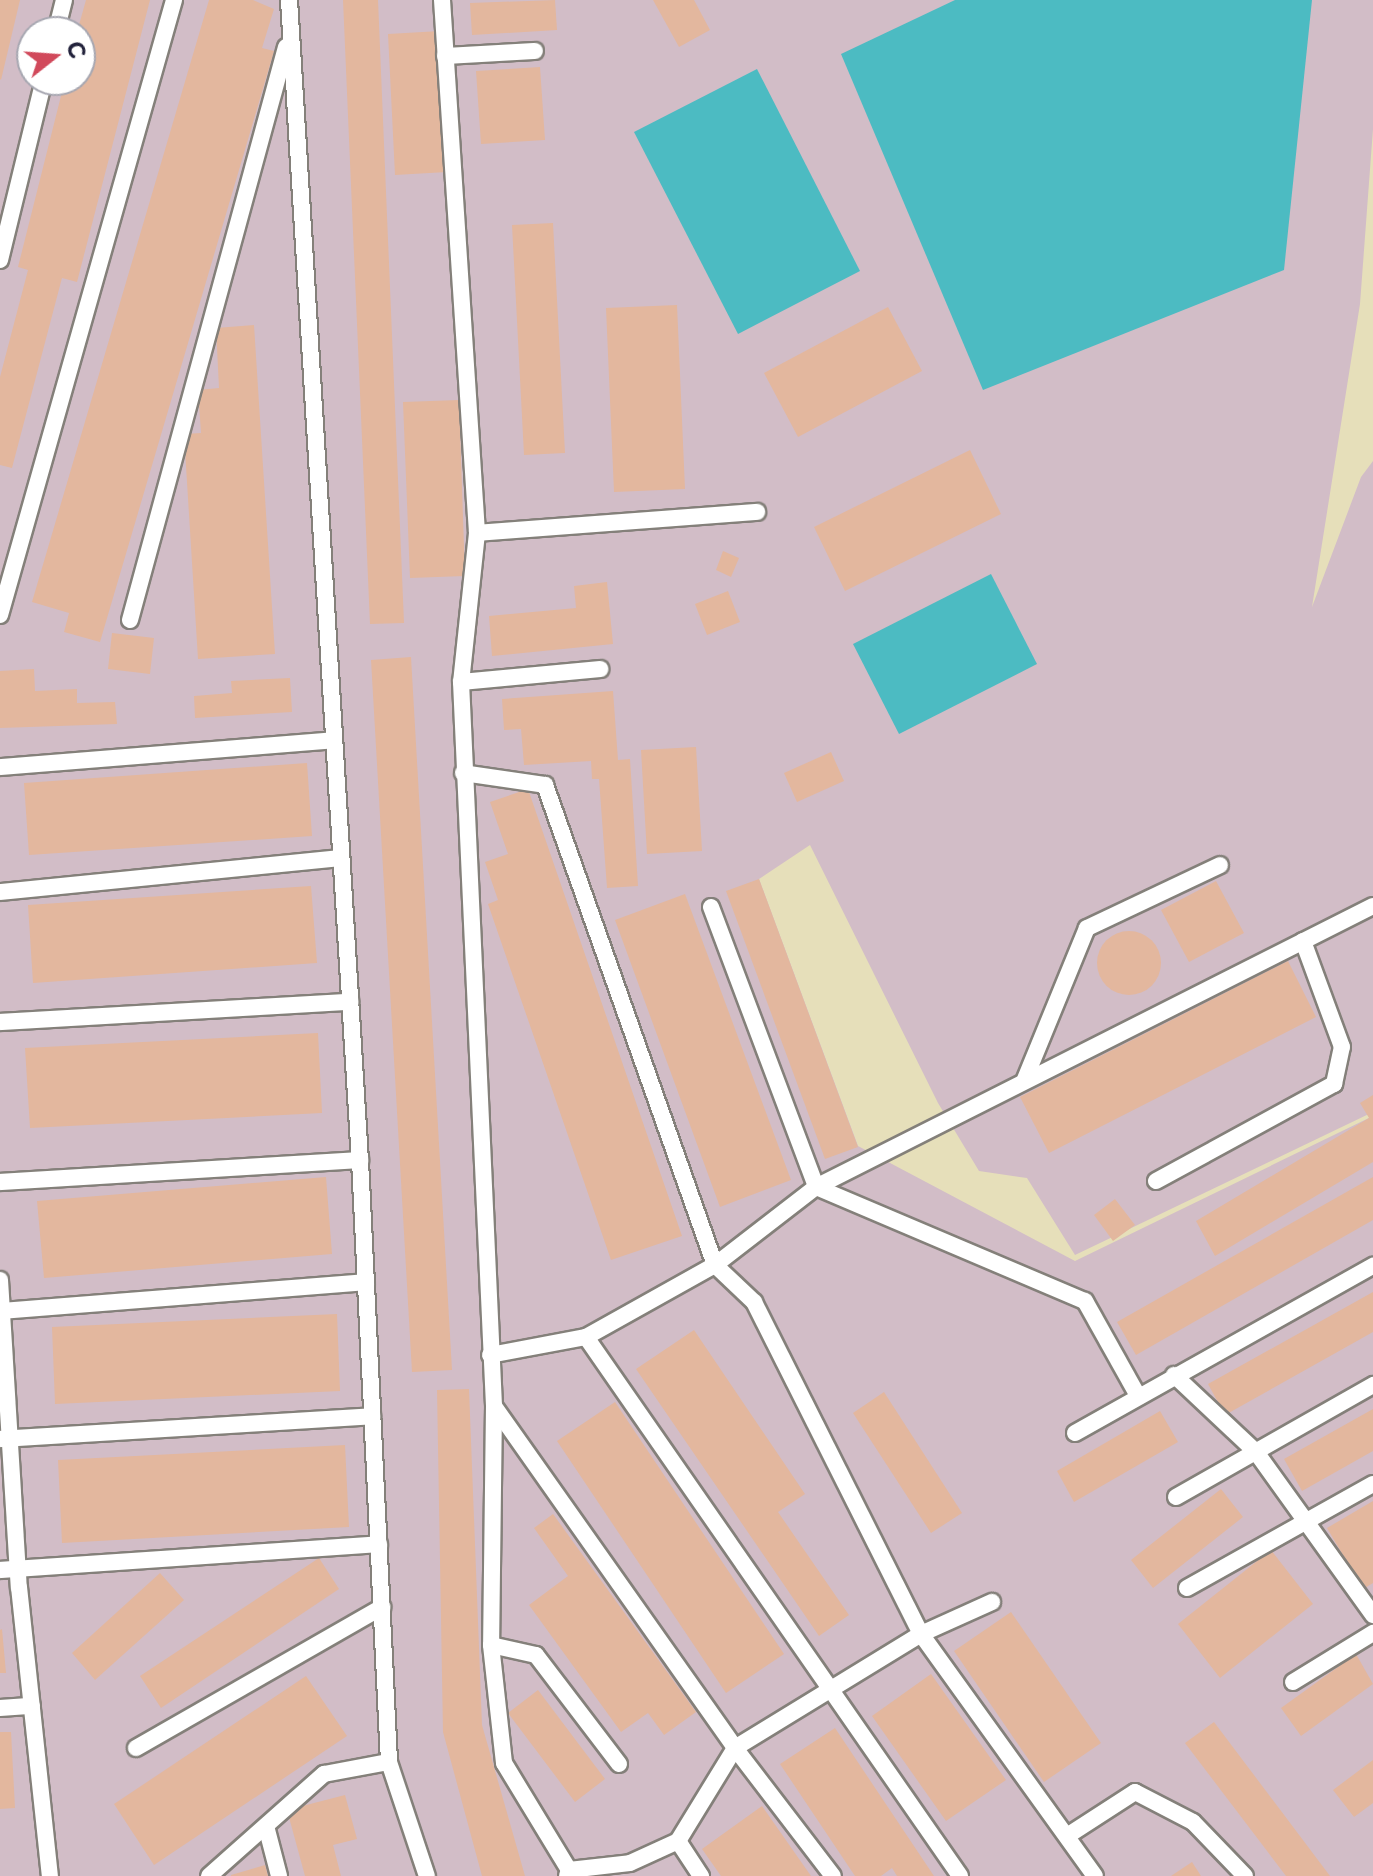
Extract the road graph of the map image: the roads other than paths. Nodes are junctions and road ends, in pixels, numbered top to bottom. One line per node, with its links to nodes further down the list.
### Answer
1 (174, 0): 11 (lane)
2 (289, 0): 4 (lane)
3 (442, 0): 6 (lane)
4 (290, 33): 12 (lane); 15 (lane)
5 (535, 51): 6 (lane)
6 (445, 56): 10 (lane)
7 (40, 96): 8 (lane)
8 (0, 260)
9 (757, 512): 10 (lane)
10 (477, 533): 14 (lane)
11 (2, 605)
12 (130, 620)
13 (600, 669): 14 (lane)
14 (461, 682): 17 (lane)
15 (332, 740): 16 (lane); 18 (lane)
16 (0, 767)
17 (463, 773): 31 (lane); 37 (lane)
18 (340, 858): 20 (lane); 24 (lane)
19 (1220, 865): 26 (lane)
20 (0, 892)
21 (1373, 906): 23 (lane)
22 (711, 907): 30 (lane)
23 (1303, 941): 26 (lane); 28 (lane)
24 (350, 1002): 25 (lane); 27 (lane)
25 (0, 1022)
26 (1025, 1079): 30 (lane)
27 (360, 1160): 29 (lane); 34 (lane)
28 (1156, 1181)
29 (0, 1182)
30 (816, 1187): 31 (lane); 40 (lane)
31 (715, 1265): 36 (lane); 57 (lane)
32 (1373, 1266): 38 (lane)
33 (0, 1280): 35 (lane)
34 (366, 1282): 35 (lane); 42 (lane)
35 (1, 1311): 44 (lane)
36 (586, 1337): 37 (lane); 60 (lane)
37 (490, 1355): 41 (lane)
38 (1174, 1375): 40 (lane); 45 (lane)
39 (1373, 1385): 45 (lane)
40 (1138, 1396): 43 (lane)
41 (494, 1406): 58 (lane); 64 (lane)
42 (372, 1416): 44 (lane); 49 (lane)
43 (1075, 1433)
44 (5, 1439): 50 (lane)
45 (1256, 1452): 47 (lane); 48 (lane)
46 (1373, 1484): 48 (lane)
47 (1176, 1497)
48 (1310, 1521): 52 (lane); 55 (lane)
49 (379, 1544): 50 (lane); 54 (lane)
50 (18, 1569): 51 (lane); 61 (lane)
51 (0, 1570)
52 (1187, 1588)
53 (992, 1602): 57 (lane)
54 (382, 1607): 63 (lane); 65 (lane)
55 (1373, 1615)
56 (1373, 1633): 59 (lane)
57 (921, 1634): 60 (lane); 68 (lane)
58 (491, 1645): 66 (lane); 70 (lane)
59 (1293, 1682)
60 (829, 1694): 64 (lane); 77 (lane)
61 (32, 1706): 62 (lane); 71 (lane)
62 (0, 1708)
63 (136, 1748)
64 (735, 1748): 69 (lane); 76 (lane)
65 (389, 1762): 67 (lane); 74 (lane)
66 (619, 1764)
67 (266, 1826): 72 (lane); 73 (lane)
68 (1067, 1836): 78 (lane); 79 (lane)
69 (678, 1841): 70 (lane); 75 (lane)
70 (568, 1873)
71 (50, 1876)
72 (209, 1876)
73 (279, 1876)
74 (427, 1876)
75 (701, 1876)
76 (833, 1876)
77 (960, 1876)
78 (1095, 1876)
79 (1245, 1876)

